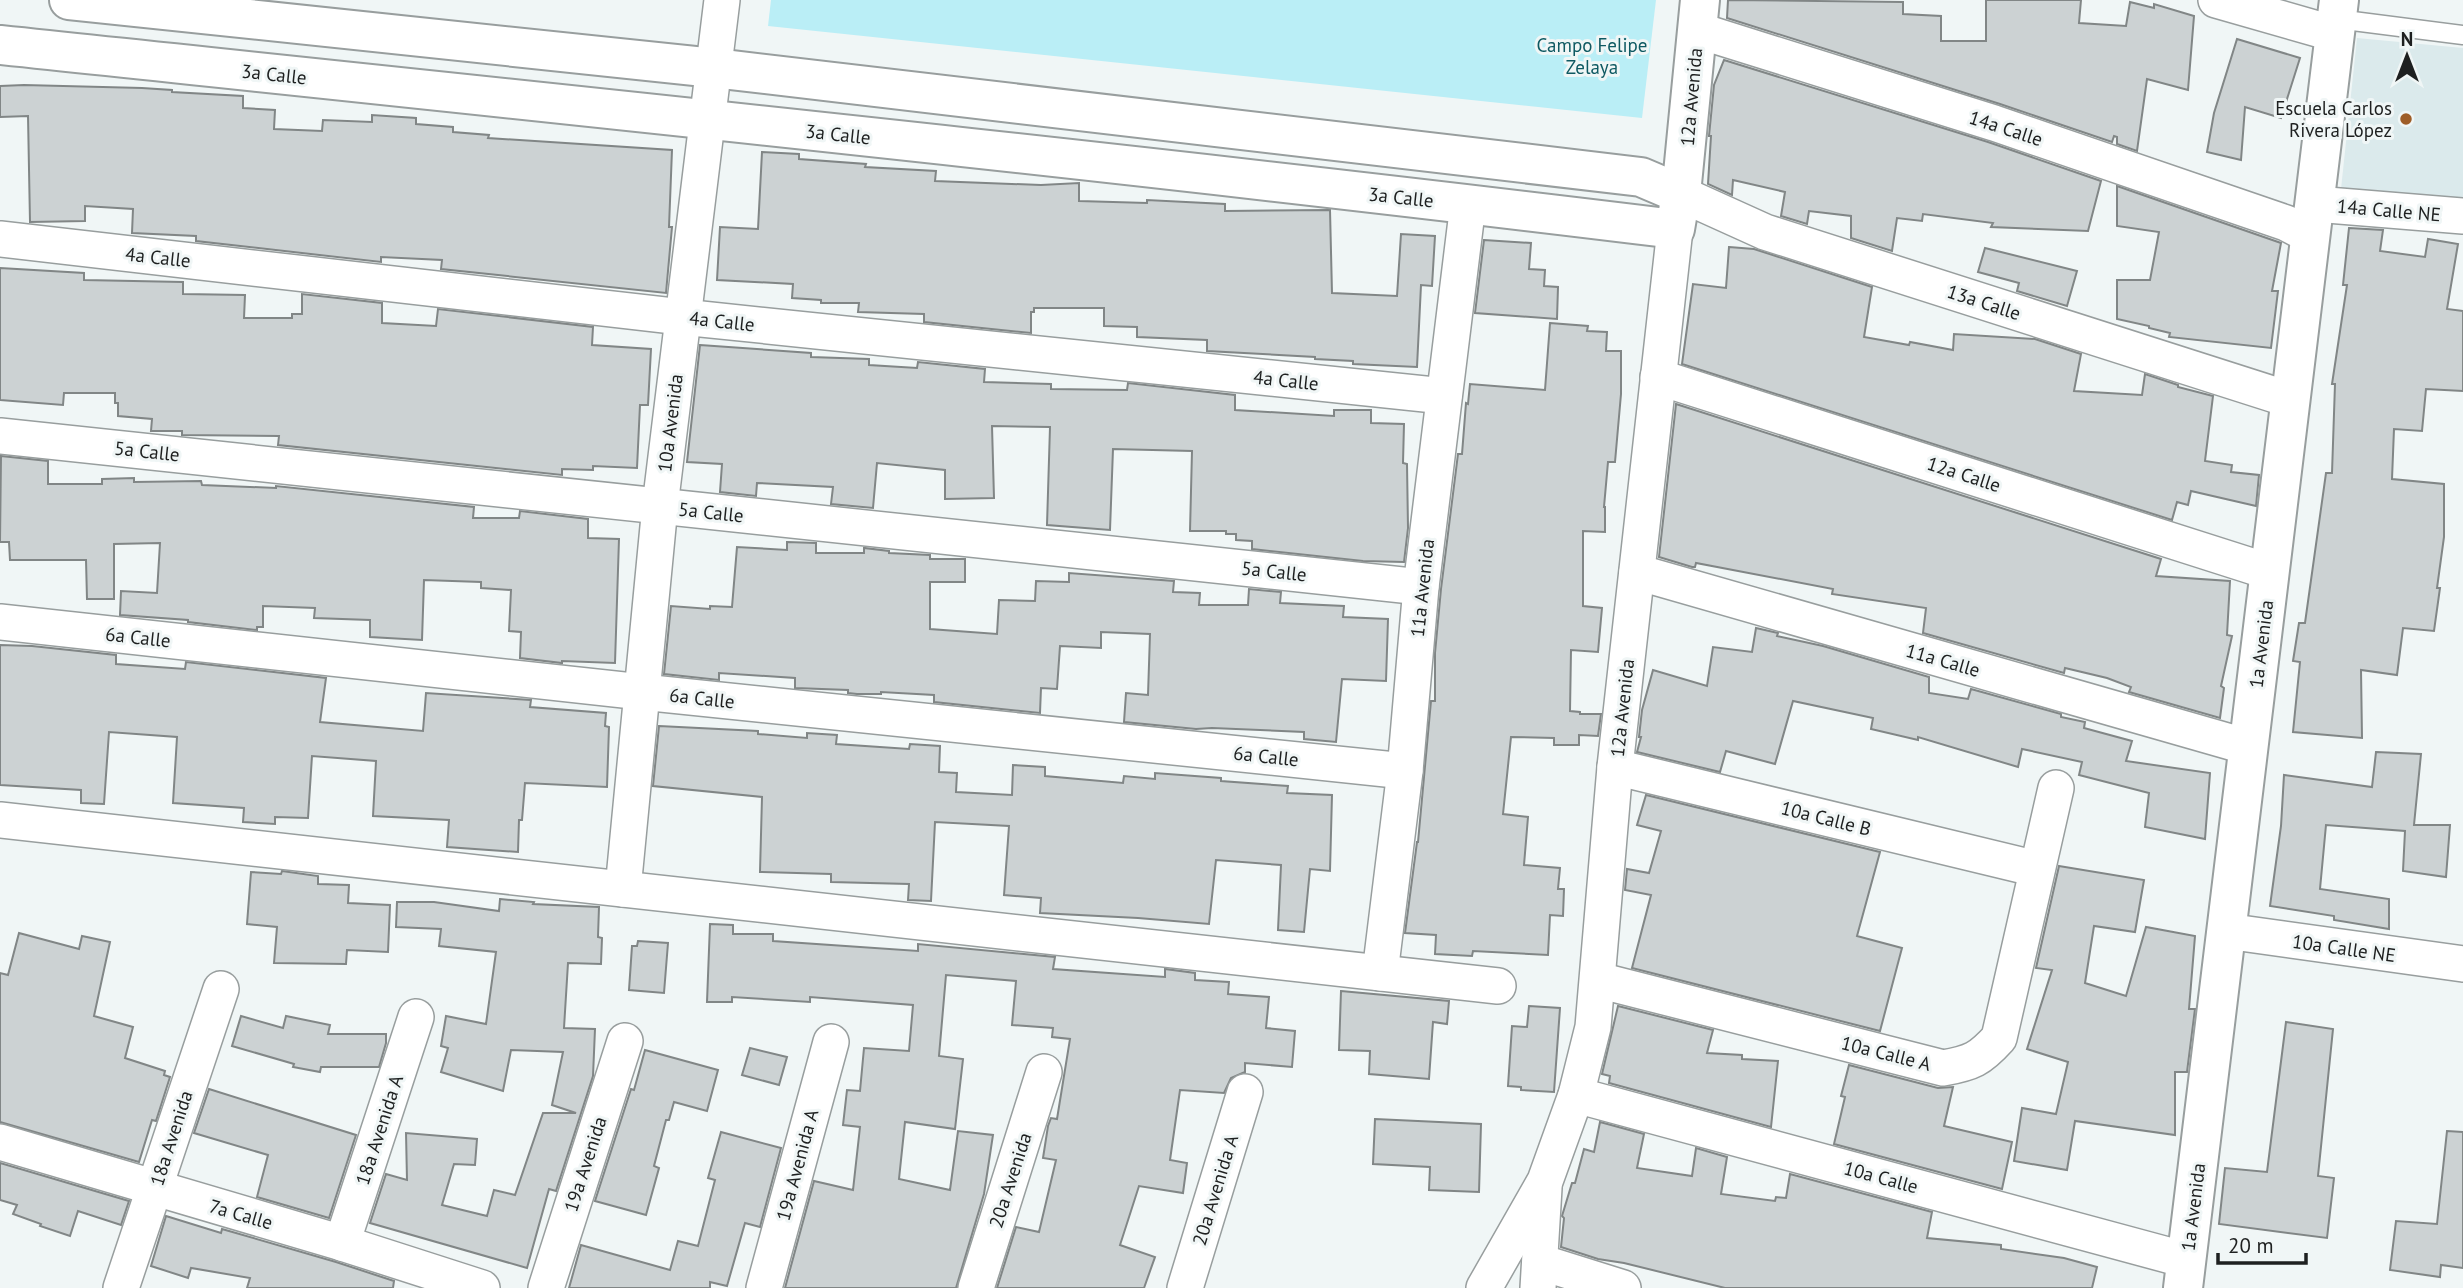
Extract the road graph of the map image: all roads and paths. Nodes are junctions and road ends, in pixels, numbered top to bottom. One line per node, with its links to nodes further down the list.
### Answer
1 (69, 0): 8 (street)
2 (722, 0): 8 (street, 10a Avenida)
3 (2216, 0): 5 (street)
4 (1699, 15): 11 (street, 12a Avenida); 13 (street, 14a Calle)
5 (2337, 18): 6 (lane); 13 (street, 1a Avenida)
6 (2463, 36)
7 (0, 45): 9 (street, 3a Calle)
8 (713, 68): 9 (street, 10a Avenida); 11 (street)
9 (706, 120): 10 (street, 3a Calle); 15 (street, 10a Avenida)
10 (1468, 204): 11 (street, 3a Calle); 17 (street, 11a Avenida)
11 (1678, 212): 16 (street, 12a Avenida); 18 (street, 13a Calle)
12 (2463, 216): 13 (street, 14a Calle NE)
13 (2313, 220): 18 (street, 1a Avenida)
14 (0, 239): 15 (street, 4a Calle)
15 (682, 317): 17 (street, 4a Calle); 20 (street, 10a Avenida)
16 (1658, 377): 21 (street, 12a Avenida); 22 (street, 12a Calle)
17 (1444, 396): 23 (street, 11a Avenida)
18 (2291, 400): 22 (street, 1a Avenida)
19 (0, 436): 20 (street, 5a Calle)
20 (660, 506): 23 (street, 5a Calle); 25 (street, 10a Avenida)
21 (1637, 572): 26 (street, 11a Calle); 27 (street, 12a Avenida)
22 (2270, 572): 26 (street, 1a Avenida)
23 (1421, 587): 28 (street, 11a Avenida)
24 (0, 622): 25 (street, 6a Calle)
25 (642, 692): 28 (street, 6a Calle); 32 (street, 10a Avenida)
26 (2248, 747): 33 (street, 1a Avenida)
27 (1615, 767): 31 (street, 10a Calle B); 36 (street, 12a Avenida)
28 (1405, 771): 35 (street, 11a Avenida)
29 (2056, 788): 31 (street, 10a Calle A)
30 (0, 820): 32 (street)
31 (2038, 869): 36 (street, 10a Calle A)
32 (623, 889): 35 (street)
33 (2226, 931): 34 (street, 10a Calle NE); 49 (street, 1a Avenida)
34 (2463, 964)
35 (1380, 973): 37 (street)
36 (1598, 980): 44 (street, 12a Avenida)
37 (1498, 986)
38 (221, 989): 47 (street, 18a Avenida)
39 (416, 1017): 48 (street, 18a Avenida A)
40 (625, 1041): 53 (street, 19a Avenida)
41 (831, 1042): 54 (street, 19a Avenida A)
42 (1044, 1072): 55 (street, 20a Avenida)
43 (1245, 1092): 56 (street, 20a Avenida A)
44 (1576, 1096): 46 (street, 12a Avenida); 49 (street, 10a Calle)
45 (0, 1142): 47 (street, 7a Calle)
46 (1545, 1181): 50 (street); 57 (street)
47 (155, 1188): 48 (street, 7a Calle); 51 (street, 18a Avenida)
48 (342, 1243): 52 (street, 7a Calle)
49 (2185, 1274)
50 (1539, 1275): 58 (street)
51 (121, 1288)
52 (482, 1288)
53 (546, 1288)
54 (764, 1288)
55 (976, 1288)
56 (1185, 1288)
57 (1484, 1288)
58 (1623, 1288)

